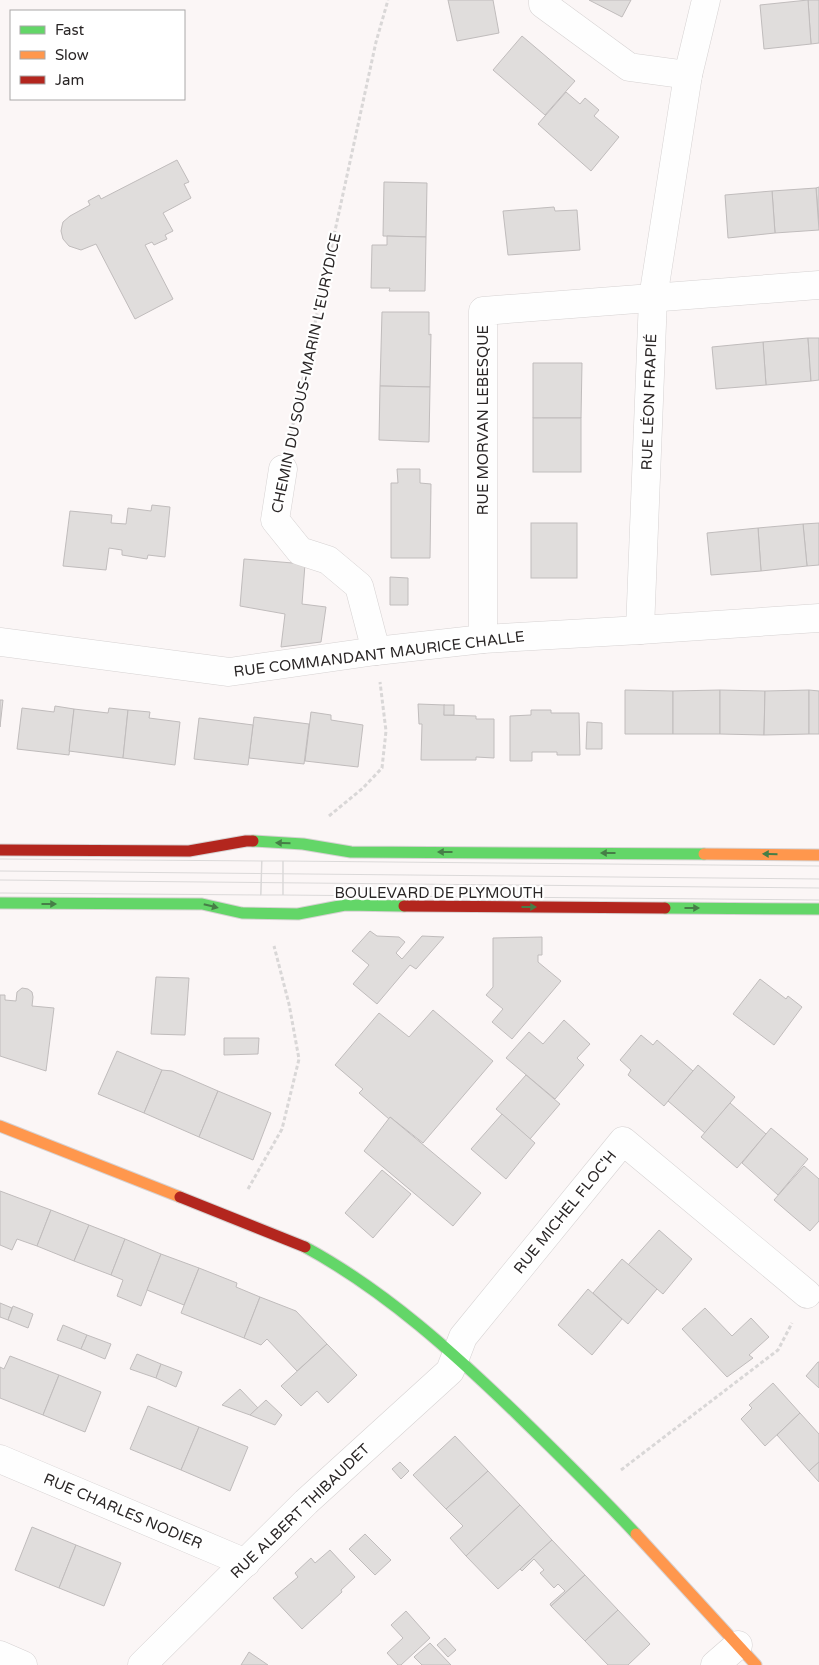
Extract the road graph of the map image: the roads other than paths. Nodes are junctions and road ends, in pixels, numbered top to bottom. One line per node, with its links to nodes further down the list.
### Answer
1 (543, 0): 3 (street)
2 (706, 0): 3 (street, RUE LÉON FRAPIÉ)
3 (688, 75): 5 (street, RUE LÉON FRAPIÉ)
4 (819, 285): 5 (street)
5 (653, 298): 8 (street, RUE LÉON FRAPIÉ); 9 (street, RUE MORVAN LEBESQUE)
6 (283, 469): 11 (street, CHEMIN DU SOUS-MARIN L'EURYDICE)
7 (819, 618): 8 (street)
8 (640, 630): 9 (street, RUE COMMANDANT MAURICE CHALLE)
9 (483, 639): 11 (street, RUE COMMANDANT MAURICE CHALLE)
10 (0, 642): 11 (street, RUE COMMANDANT MAURICE CHALLE)
11 (376, 651)
12 (0, 850): 13 (main road, one-way to 12)
13 (819, 855)
14 (0, 903): 15 (main road, BOULEVARD DE PLYMOUTH, one-way to 15)
15 (819, 908)
16 (0, 1126): 18 (main road)
17 (807, 1294): 18 (street, RUE MICHEL FLOC'H)
18 (456, 1356): 20 (street, RUE ALBERT THIBAUDET); 21 (main road)
19 (0, 1459): 20 (street, RUE CHARLES NODIER)
20 (246, 1563): 24 (street, RUE ALBERT THIBAUDET)
21 (747, 1655): 25 (street)
22 (0, 1656): 23 (street)
23 (23, 1665)
24 (142, 1665)
25 (715, 1665)

